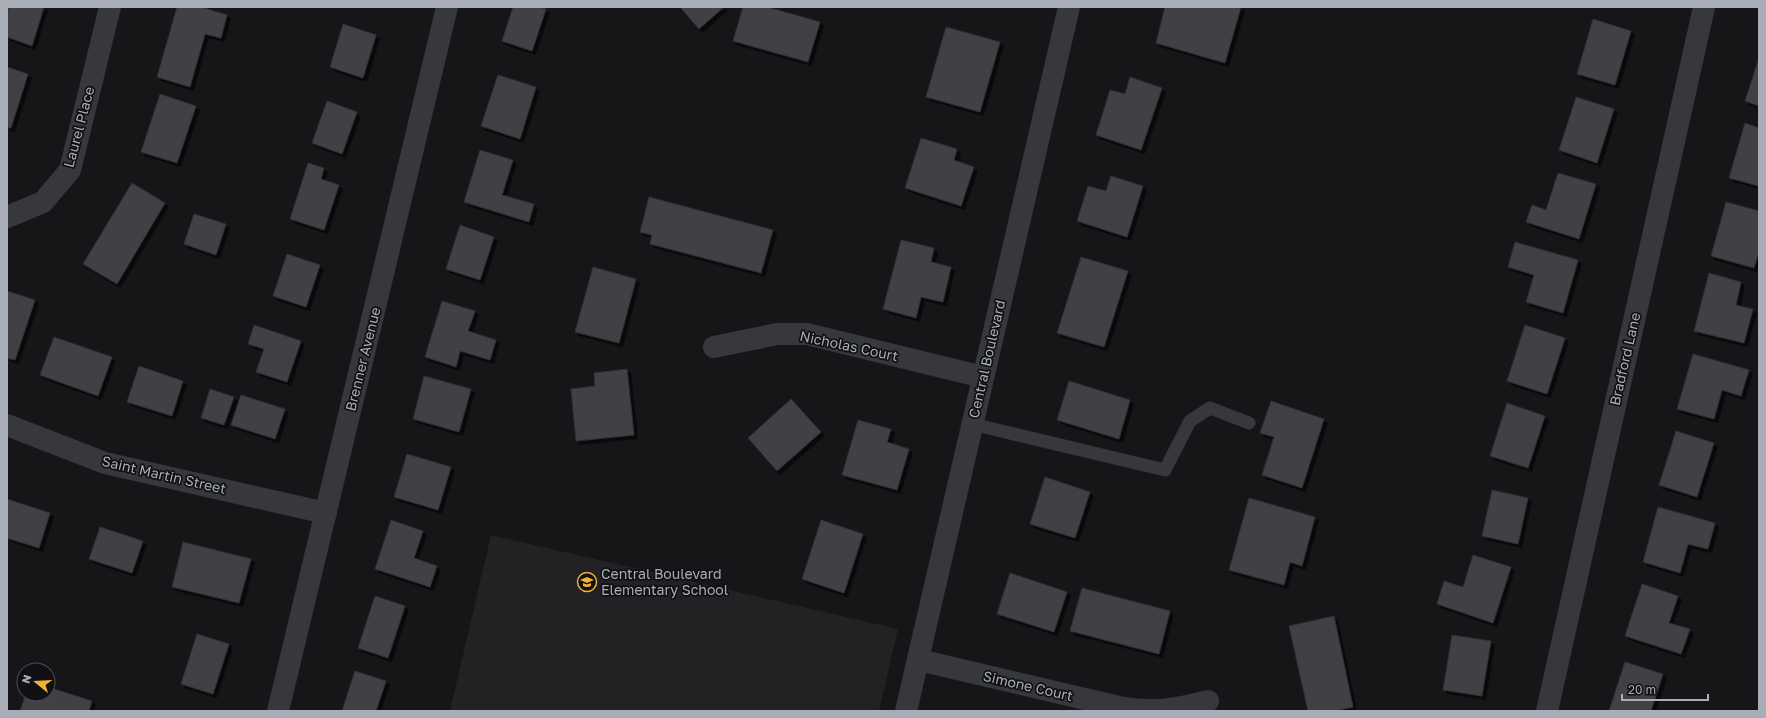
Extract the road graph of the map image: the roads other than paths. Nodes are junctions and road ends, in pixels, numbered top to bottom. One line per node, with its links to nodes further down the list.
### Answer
1 (110, 7): 5 (street, Laurel Place)
2 (447, 7): 11 (street, Brenner Avenue)
3 (1069, 7): 7 (street, Central Boulevard)
4 (1704, 7): 16 (street, Bradford Lane)
5 (7, 217)
6 (714, 347): 7 (street, Nicholas Court)
7 (983, 377): 9 (street, Central Boulevard)
8 (1249, 423): 9 (lane)
9 (972, 424): 12 (street, Central Boulevard)
10 (7, 425): 11 (street, Saint Martin Street)
11 (326, 513): 14 (street, Brenner Avenue)
12 (919, 660): 13 (street, Simone Court); 15 (street, Central Boulevard)
13 (1208, 701)
14 (278, 711)
15 (906, 711)
16 (1547, 711)

